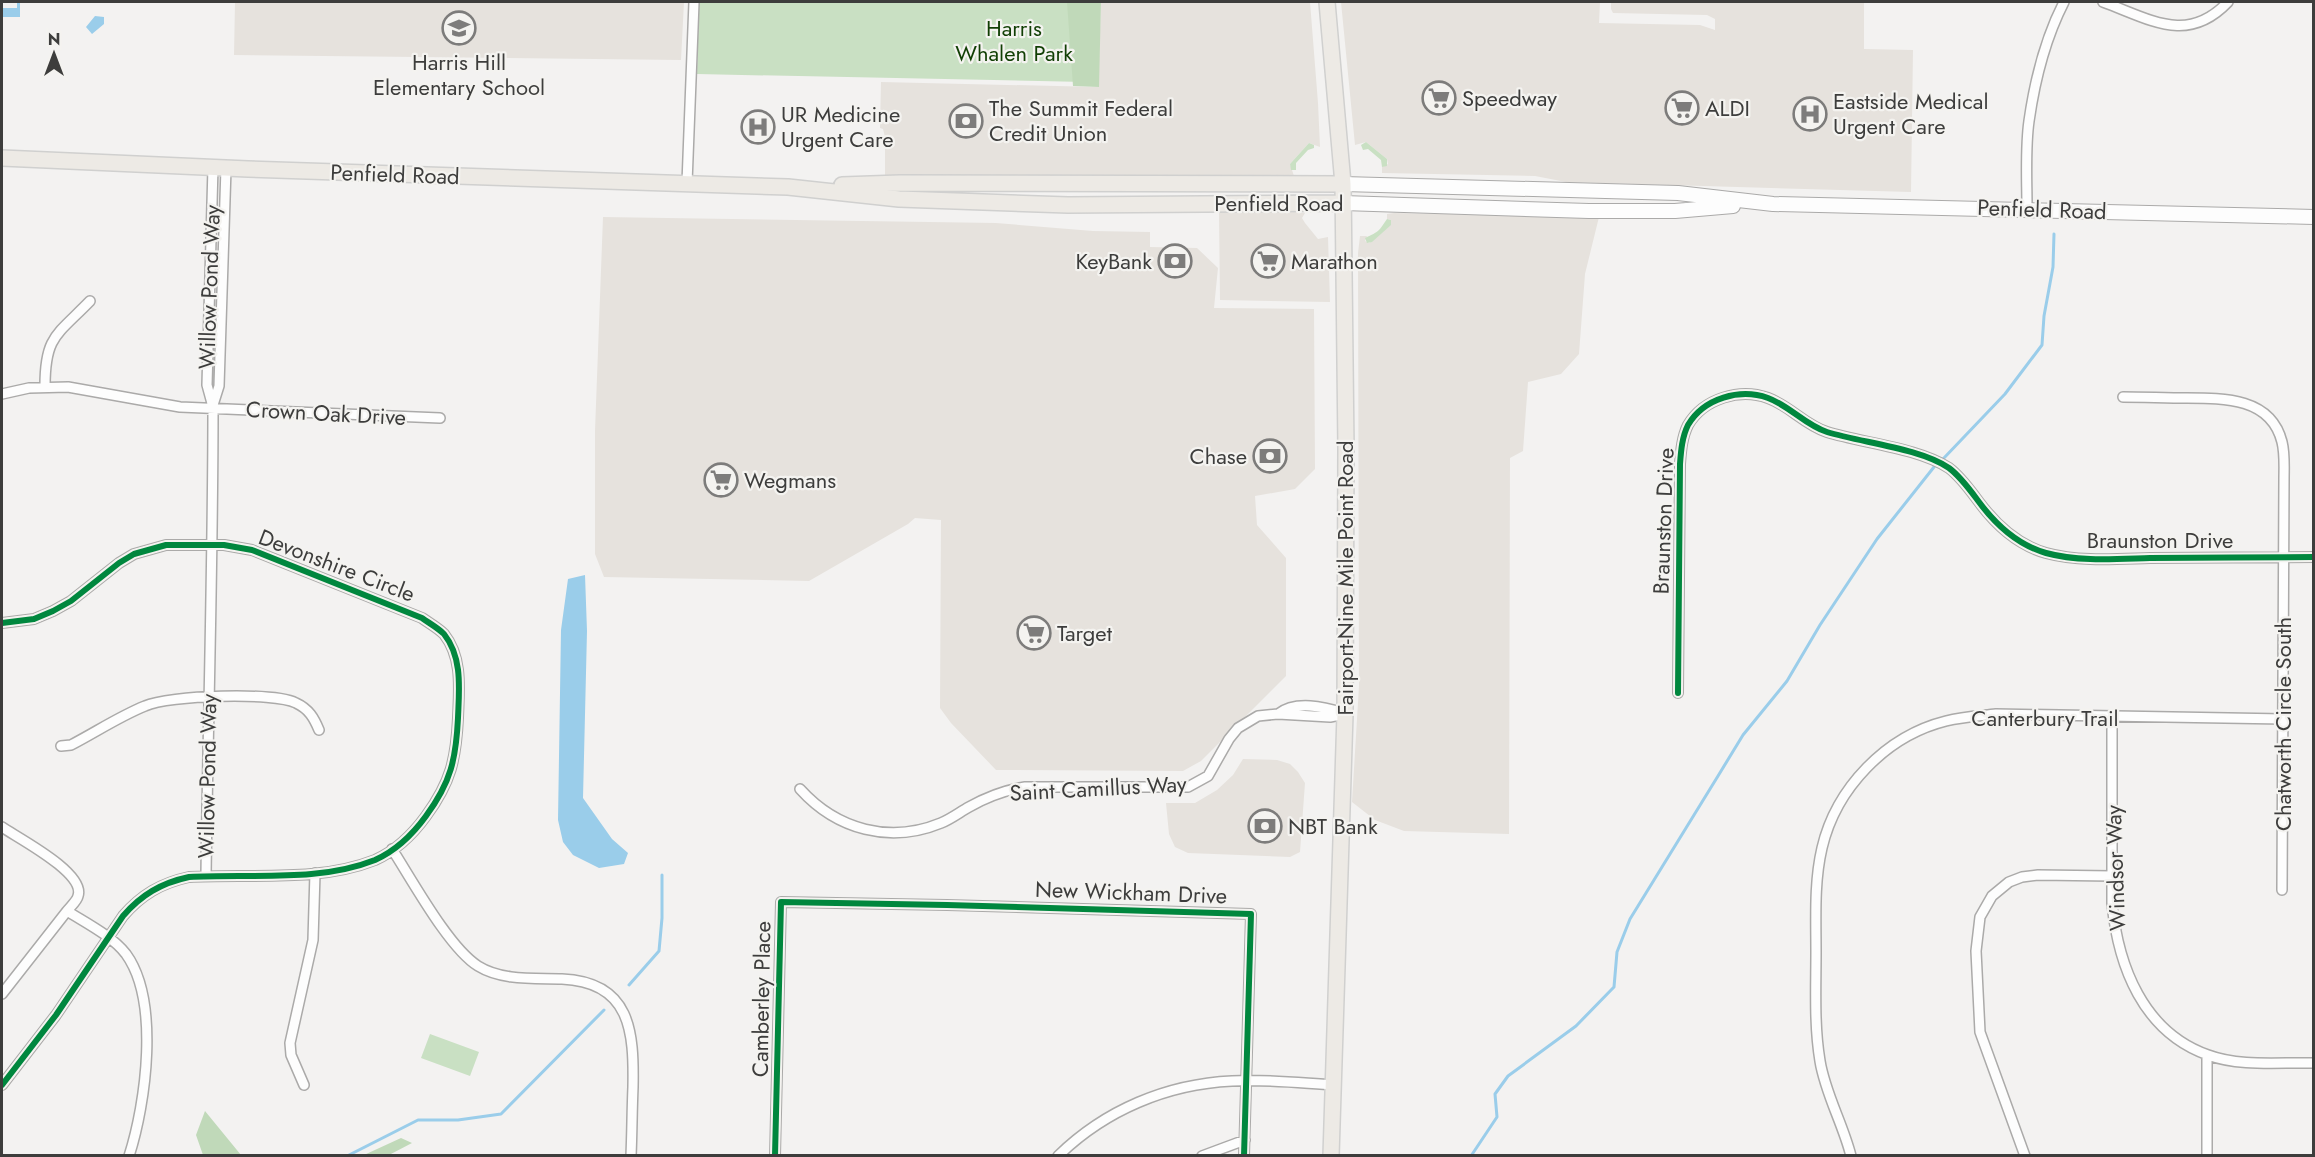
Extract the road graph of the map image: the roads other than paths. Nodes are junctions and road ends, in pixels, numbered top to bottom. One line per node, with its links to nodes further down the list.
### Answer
1 (694, 2): 8 (street)
2 (1327, 2): 9 (main road, Fairport-Nine Mile Point Road)
3 (2064, 2): 13 (street)
4 (2103, 2): 5 (street)
5 (2228, 2)
6 (2, 158): 7 (main road, Penfield Road)
7 (219, 168): 8 (main road, Penfield Road); 19 (street, Willow Pond Way)
8 (687, 183): 10 (main road, Penfield Road)
9 (1343, 184): 10 (main road, Penfield Road); 11 (main road, Fairport-Nine Mile Point Road); 12 (main road, Penfield Road)
10 (788, 187): 11 (main road, Penfield Road)
11 (1343, 203): 12 (main road, Penfield Road); 27 (main road, Fairport-Nine Mile Point Road)
12 (1771, 204): 13 (main road, Penfield Road)
13 (2027, 209): 14 (main road, Penfield Road)
14 (2313, 217)
15 (90, 301): 16 (street)
16 (45, 387): 17 (street); 19 (street)
17 (2, 394)
18 (2123, 397): 22 (street, Chatworth Circle South)
19 (213, 407): 20 (street, Crown Oak Drive); 21 (street, Willow Pond Way)
20 (440, 418)
21 (213, 545): 24 (street, Devonshire Circle); 26 (street, Willow Pond Way); 34 (street, Devonshire Circle)
22 (2284, 557): 23 (street, Braunston Drive); 25 (street, Braunston Drive); 29 (street, Chatworth Circle South)
23 (2313, 557)
24 (2, 623)
25 (1678, 693)
26 (208, 697): 30 (street); 31 (street); 36 (street, Willow Pond Way)
27 (1345, 714): 32 (street, Saint Camillus Way); 46 (main road, Fairport-Nine Mile Point Road)
28 (2112, 717): 29 (street, Canterbury Trail); 37 (street, Windsor Way); 57 (street, Canterbury Trail)
29 (2284, 719): 38 (street, Chatworth Circle South)
30 (319, 730)
31 (61, 746)
32 (800, 789)
33 (2, 827): 40 (street)
34 (392, 849): 35 (street, Devonshire Circle); 51 (street)
35 (315, 873): 36 (street, Devonshire Circle); 48 (street)
36 (206, 876): 41 (street, Willow Pond Way)
37 (2112, 876): 43 (street, Windsor Way); 58 (street)
38 (2282, 890)
39 (948, 905): 45 (street, New Wickham Drive); 52 (street, Camberley Place)
40 (67, 911): 41 (street); 42 (street)
41 (108, 938): 47 (street, Willow Pond Way); 50 (street)
42 (2, 994)
43 (2207, 1055): 44 (street, Windsor Way); 59 (street)
44 (2313, 1063)
45 (1248, 1080): 46 (street); 49 (street, New Wickham Drive); 53 (street)
46 (1334, 1084): 56 (main road, Fairport-Nine Mile Point Road)
47 (2, 1085)
48 (304, 1085)
49 (1245, 1140): 54 (street); 55 (street, New Wickham Drive)
50 (129, 1155)
51 (631, 1155)
52 (775, 1155)
53 (1058, 1155)
54 (1202, 1155)
55 (1245, 1155)
56 (1331, 1155)
57 (1851, 1155)
58 (2025, 1155)
59 (2207, 1155)

